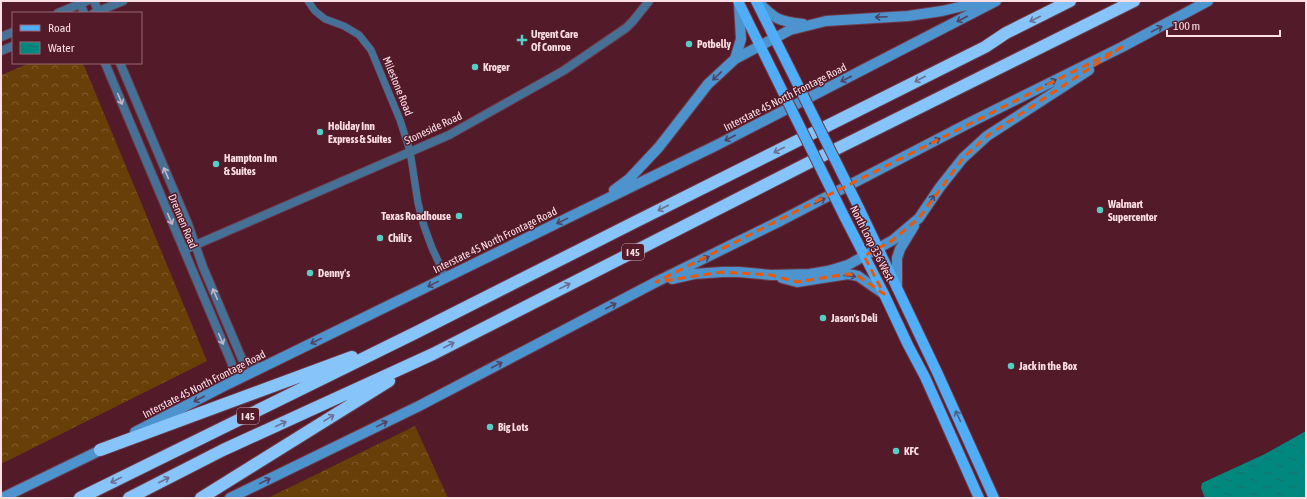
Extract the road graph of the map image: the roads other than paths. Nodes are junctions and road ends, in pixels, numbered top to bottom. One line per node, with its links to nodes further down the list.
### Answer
1 (94, 1): 15 (street)
2 (123, 1): 15 (street)
3 (308, 1): 27 (street, Milestone Road)
4 (648, 1): 27 (street, Stoneside Road)
5 (757, 1): 16 (main road); 19 (main road, North Loop 336 West)
6 (985, 1): 16 (main road, one-way to 16)
7 (996, 1): 28 (main road, Interstate 45 North Frontage Road, one-way to 28)
8 (1070, 1): 39 (highway, I 45, one-way to 39)
9 (1134, 1): 40 (highway, I 45, one-way to 9)
10 (1208, 1): 22 (main road, one-way to 10)
11 (82, 2): 13 (street); 14 (street)
12 (738, 3): 21 (main road, North Loop 336 West); 24 (main road)
13 (60, 12)
14 (84, 12)
15 (97, 12)
16 (807, 25): 19 (main road)
17 (12, 32): 18 (street)
18 (1, 37)
19 (775, 38): 21 (main road); 31 (main road, North Loop 336 West, bridge)
20 (12, 46): 23 (street)
21 (761, 46): 24 (main road); 33 (main road, North Loop 336 West, bridge)
22 (1122, 47): 29 (main road, one-way to 22); 36 (main road, one-way to 22)
23 (1, 51)
24 (735, 59): 28 (main road, one-way to 28)
25 (105, 64): 32 (street, Drennen Road, one-way to 32)
26 (120, 64): 30 (street, Drennen Road, one-way to 26)
27 (410, 151): 30 (street, Stoneside Road); 35 (street, Milestone Road)
28 (597, 204): 35 (main road, Interstate 45 North Frontage Road, one-way to 35)
29 (919, 218): 31 (main road); 37 (main road)
30 (196, 245): 32 (street, Stoneside Road); 41 (street, Drennen Road, one-way to 30)
31 (879, 248): 33 (main road); 37 (main road, North Loop 336 West)
32 (184, 250): 42 (street, Drennen Road, one-way to 42)
33 (864, 256): 34 (main road); 38 (main road, North Loop 336 West)
34 (771, 275): 36 (main road); 38 (main road, one-way to 38)
35 (446, 278): 41 (main road, Interstate 45 North Frontage Road, one-way to 41)
36 (656, 282): 48 (main road, one-way to 36)
37 (897, 288): 50 (main road, North Loop 336 West, one-way to 37)
38 (884, 294): 49 (main road, North Loop 336 West)
39 (415, 333): 43 (highway); 45 (highway, I 45, one-way to 45)
40 (433, 354): 46 (highway, I 45, one-way to 40); 47 (highway, one-way to 40)
41 (264, 367): 42 (main road, Interstate 45 North Frontage Road)
42 (224, 386): 43 (main road, Interstate 45 North Frontage Road, one-way to 43)
43 (100, 450): 44 (main road, Interstate 45 North Frontage Road)
44 (2, 498)
45 (80, 498)
46 (129, 498)
47 (201, 498)
48 (230, 498)
49 (979, 498)
50 (994, 498)

